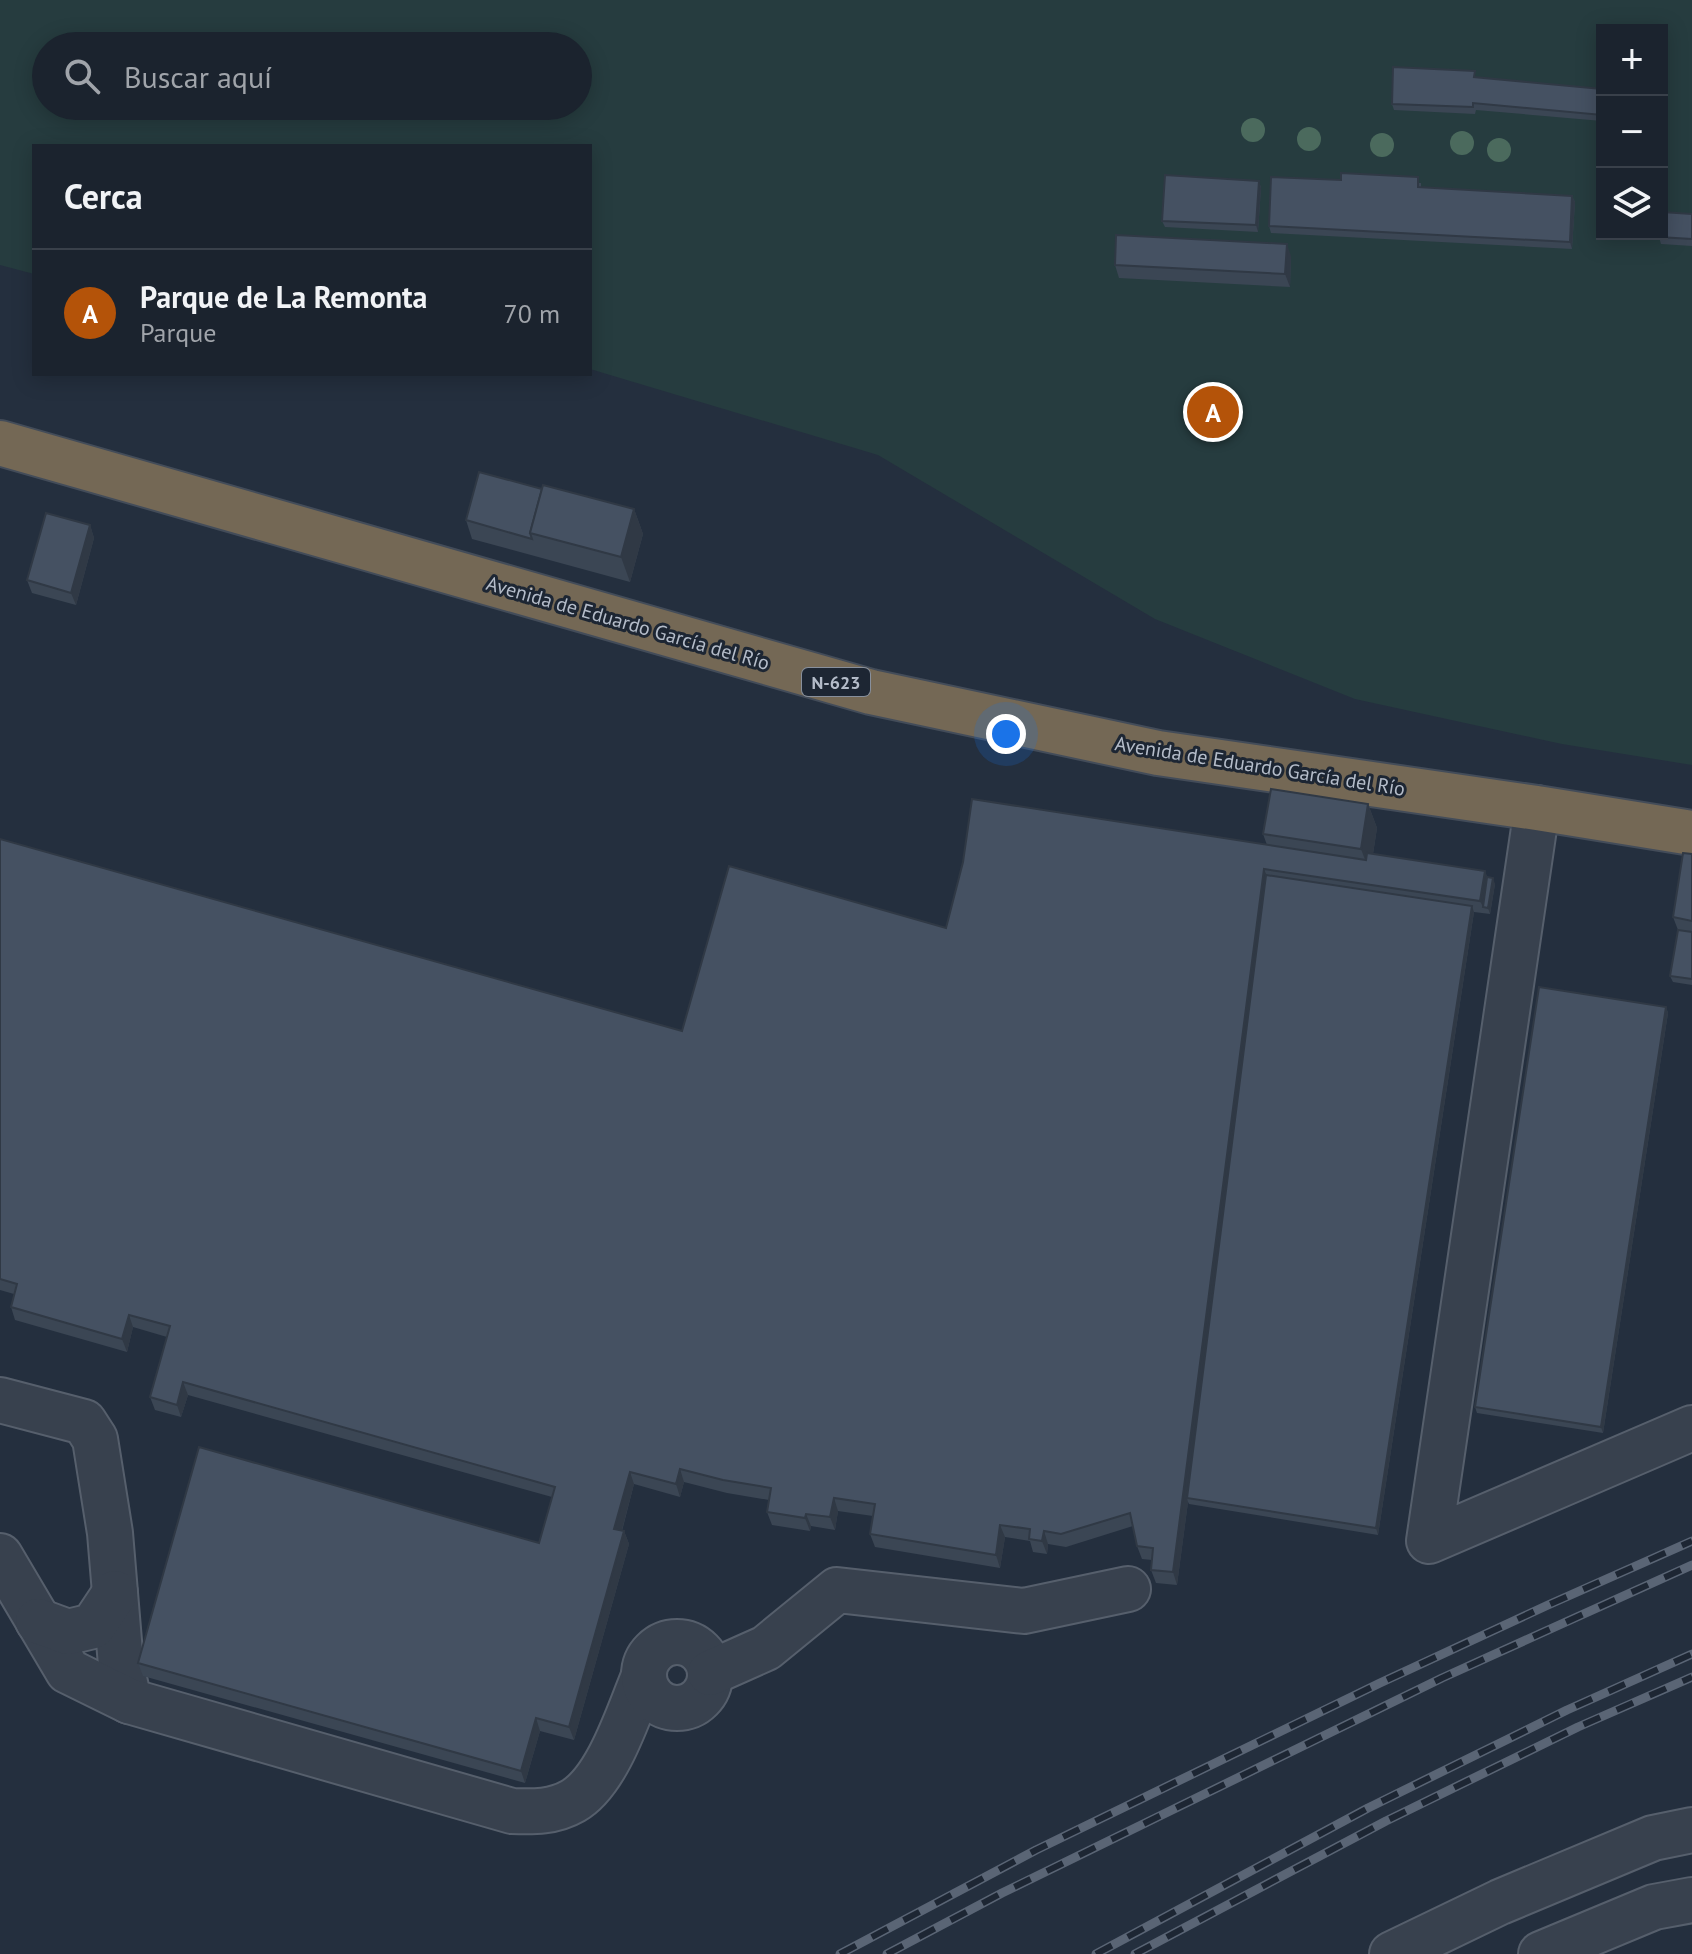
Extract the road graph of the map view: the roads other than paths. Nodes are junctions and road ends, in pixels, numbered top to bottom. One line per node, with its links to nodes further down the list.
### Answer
1 (0, 443): 2 (highway, Avenida de Eduardo García del Río / N-623)
2 (1537, 808): 3 (highway, Avenida de Eduardo García del Río / N-623); 5 (lane)
3 (1692, 833)
4 (0, 1400): 8 (lane)
5 (1692, 1428)
6 (0, 1556): 9 (lane)
7 (1128, 1589): 10 (lane)
8 (115, 1593): 9 (lane); 12 (lane)
9 (38, 1621): 12 (lane)
10 (710, 1673): 11 (lane); 13 (lane)
11 (644, 1676): 13 (lane); 14 (lane)
12 (129, 1701): 14 (lane)
13 (679, 1708): 14 (lane)
14 (608, 1761)
15 (1692, 1830): 17 (lane)
16 (1692, 1900): 18 (lane)
17 (1392, 1954)
18 (1541, 1954)

